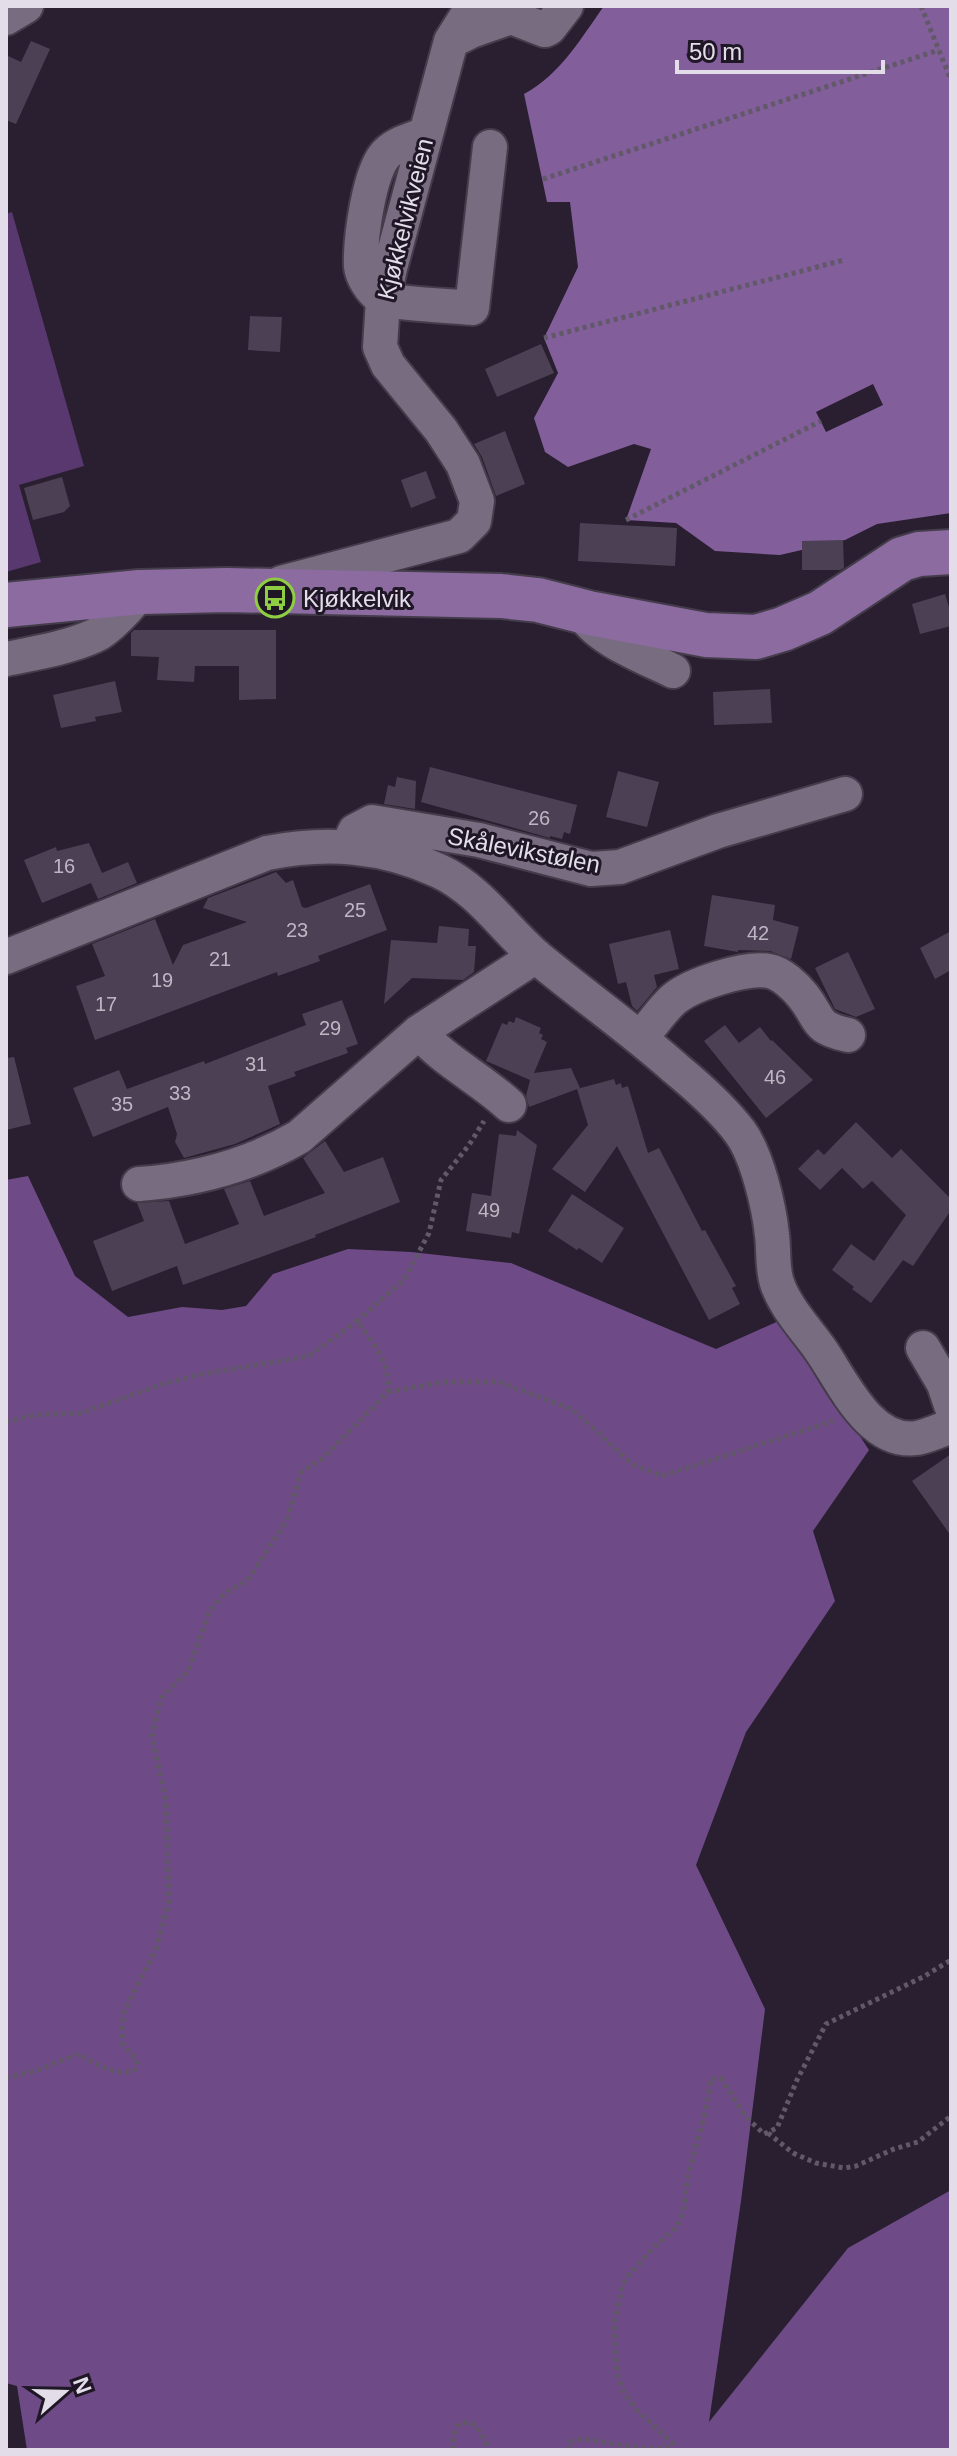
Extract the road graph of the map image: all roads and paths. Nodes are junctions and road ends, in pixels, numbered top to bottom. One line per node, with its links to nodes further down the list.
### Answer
1 (26, 6): 5 (street)
2 (473, 6): 6 (street, Kjøkkelvikveien)
3 (566, 6): 6 (street)
4 (921, 6): 7 (path)
5 (6, 18)
6 (451, 41): 12 (street, Kjøkkelvikveien)
7 (939, 50): 8 (path); 10 (path)
8 (951, 80)
9 (490, 147): 12 (street)
10 (543, 179)
11 (844, 260): 13 (path)
12 (383, 300): 17 (street, Kjøkkelvikveien)
13 (544, 338)
14 (821, 421): 15 (path)
15 (626, 520)
16 (951, 552): 20 (main road)
17 (240, 591): 18 (main road, Kjøkkelvikveien); 20 (main road)
18 (140, 592): 19 (main road, Kjøkkelvikveien); 21 (street)
19 (6, 605)
20 (580, 611): 22 (street)
21 (6, 659)
22 (673, 671)
23 (845, 794): 24 (street, Skålevikstølen)
24 (348, 846): 25 (street, Skålevikstølen); 26 (street, Skålevikstølen)
25 (536, 956): 27 (street); 29 (street, Skålevikstølen)
26 (6, 957)
27 (419, 1032): 30 (street); 31 (street)
28 (848, 1035): 29 (street)
29 (641, 1037): 36 (street, Skålevikstølen)
30 (509, 1105): 32 (path)
31 (139, 1184)
32 (357, 1321): 34 (path); 37 (path)
33 (923, 1348): 35 (street)
34 (388, 1392): 36 (path); 40 (path)
35 (951, 1405)
36 (863, 1411): 38 (street, Skålevikstølen)
37 (6, 1422)
38 (951, 1426)
39 (951, 1960): 42 (path)
40 (6, 2078)
41 (951, 2116): 42 (path)
42 (768, 2133): 45 (path)
43 (453, 2450): 44 (path)
44 (490, 2450)
45 (569, 2450)

